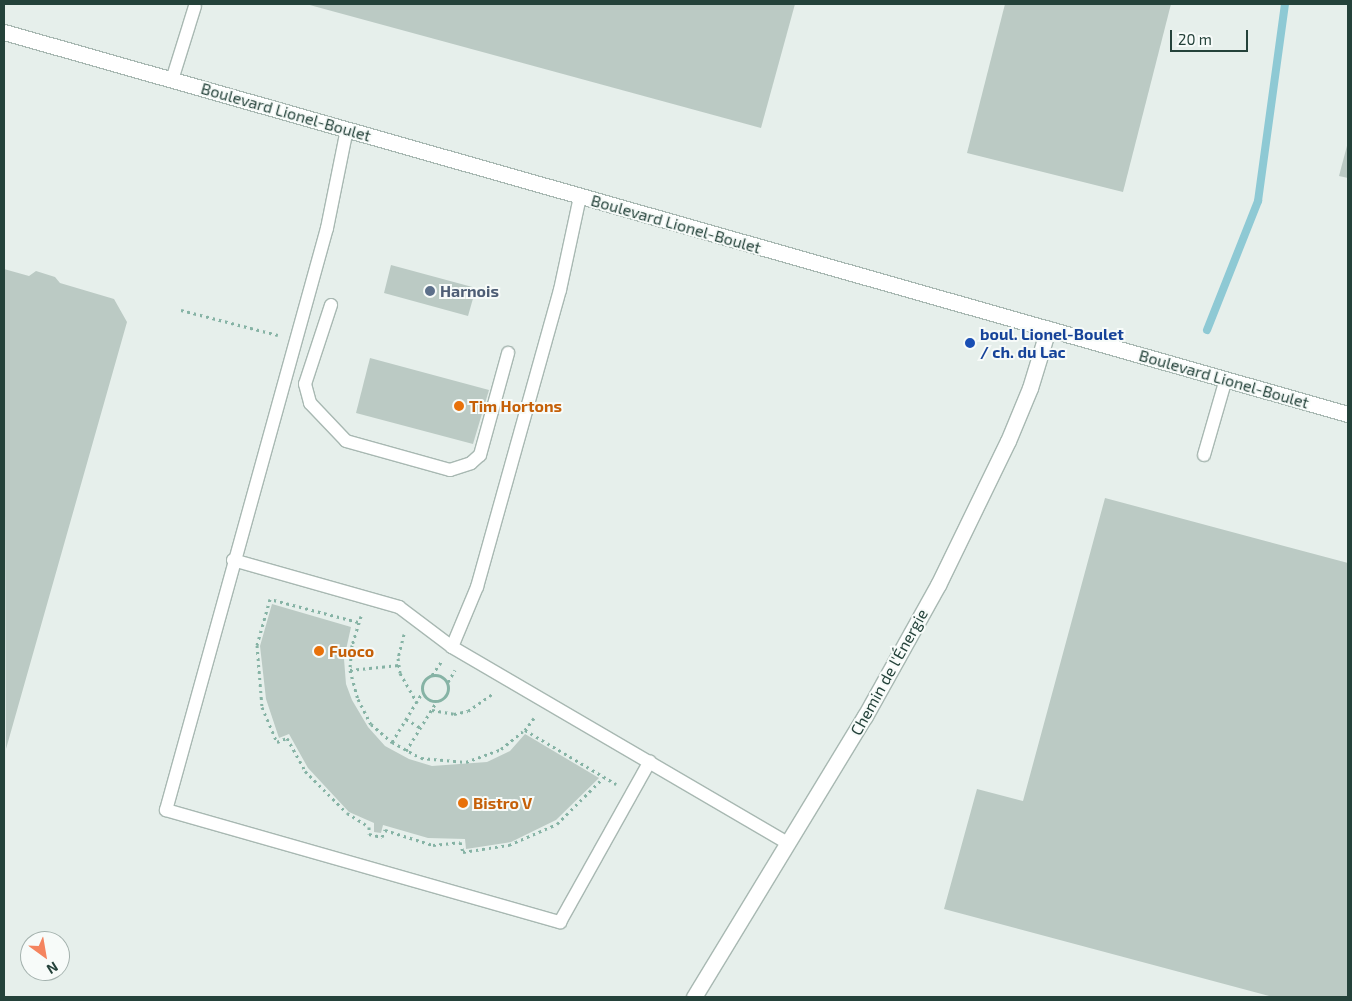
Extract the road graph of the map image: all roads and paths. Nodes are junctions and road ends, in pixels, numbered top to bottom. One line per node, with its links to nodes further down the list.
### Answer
1 (196, 6): 3 (lane)
2 (4, 32): 3 (main road, Boulevard Lionel-Boulet)
3 (172, 80): 4 (main road, Boulevard Lionel-Boulet)
4 (347, 129): 5 (main road, Boulevard Lionel-Boulet); 9 (lane)
5 (580, 197): 8 (main road, Boulevard Lionel-Boulet); 18 (lane)
6 (331, 305): 10 (lane)
7 (181, 310): 9 (path)
8 (1048, 329): 11 (main road, Boulevard Lionel-Boulet); 36 (main road, Chemin de l'Énergie)
9 (296, 340): 14 (lane)
10 (508, 353)
11 (1226, 379): 12 (main road, Boulevard Lionel-Boulet); 13 (lane)
12 (1348, 414)
13 (1204, 455)
14 (233, 560): 18 (lane); 34 (lane)
15 (363, 610): 16 (path)
16 (358, 622): 21 (path); 35 (path)
17 (404, 634): 20 (path)
18 (448, 652): 22 (path); 34 (lane)
19 (458, 665): 23 (path)
20 (399, 666): 21 (path); 27 (path)
21 (350, 670): 32 (path)
22 (432, 675): 23 (path); 25 (path)
23 (448, 682): 26 (path)
24 (498, 689): 28 (path)
25 (422, 693): 26 (path); 27 (path)
26 (437, 702): 28 (path)
27 (417, 703): 29 (path)
28 (432, 710): 30 (path)
29 (406, 719): 30 (path); 32 (path)
30 (420, 728): 33 (path)
31 (524, 731): 33 (path)
32 (392, 742): 33 (path)
33 (406, 751)
34 (650, 761): 36 (lane)
35 (604, 777)
36 (788, 843): 37 (main road, Chemin de l'Énergie)
37 (694, 997)

